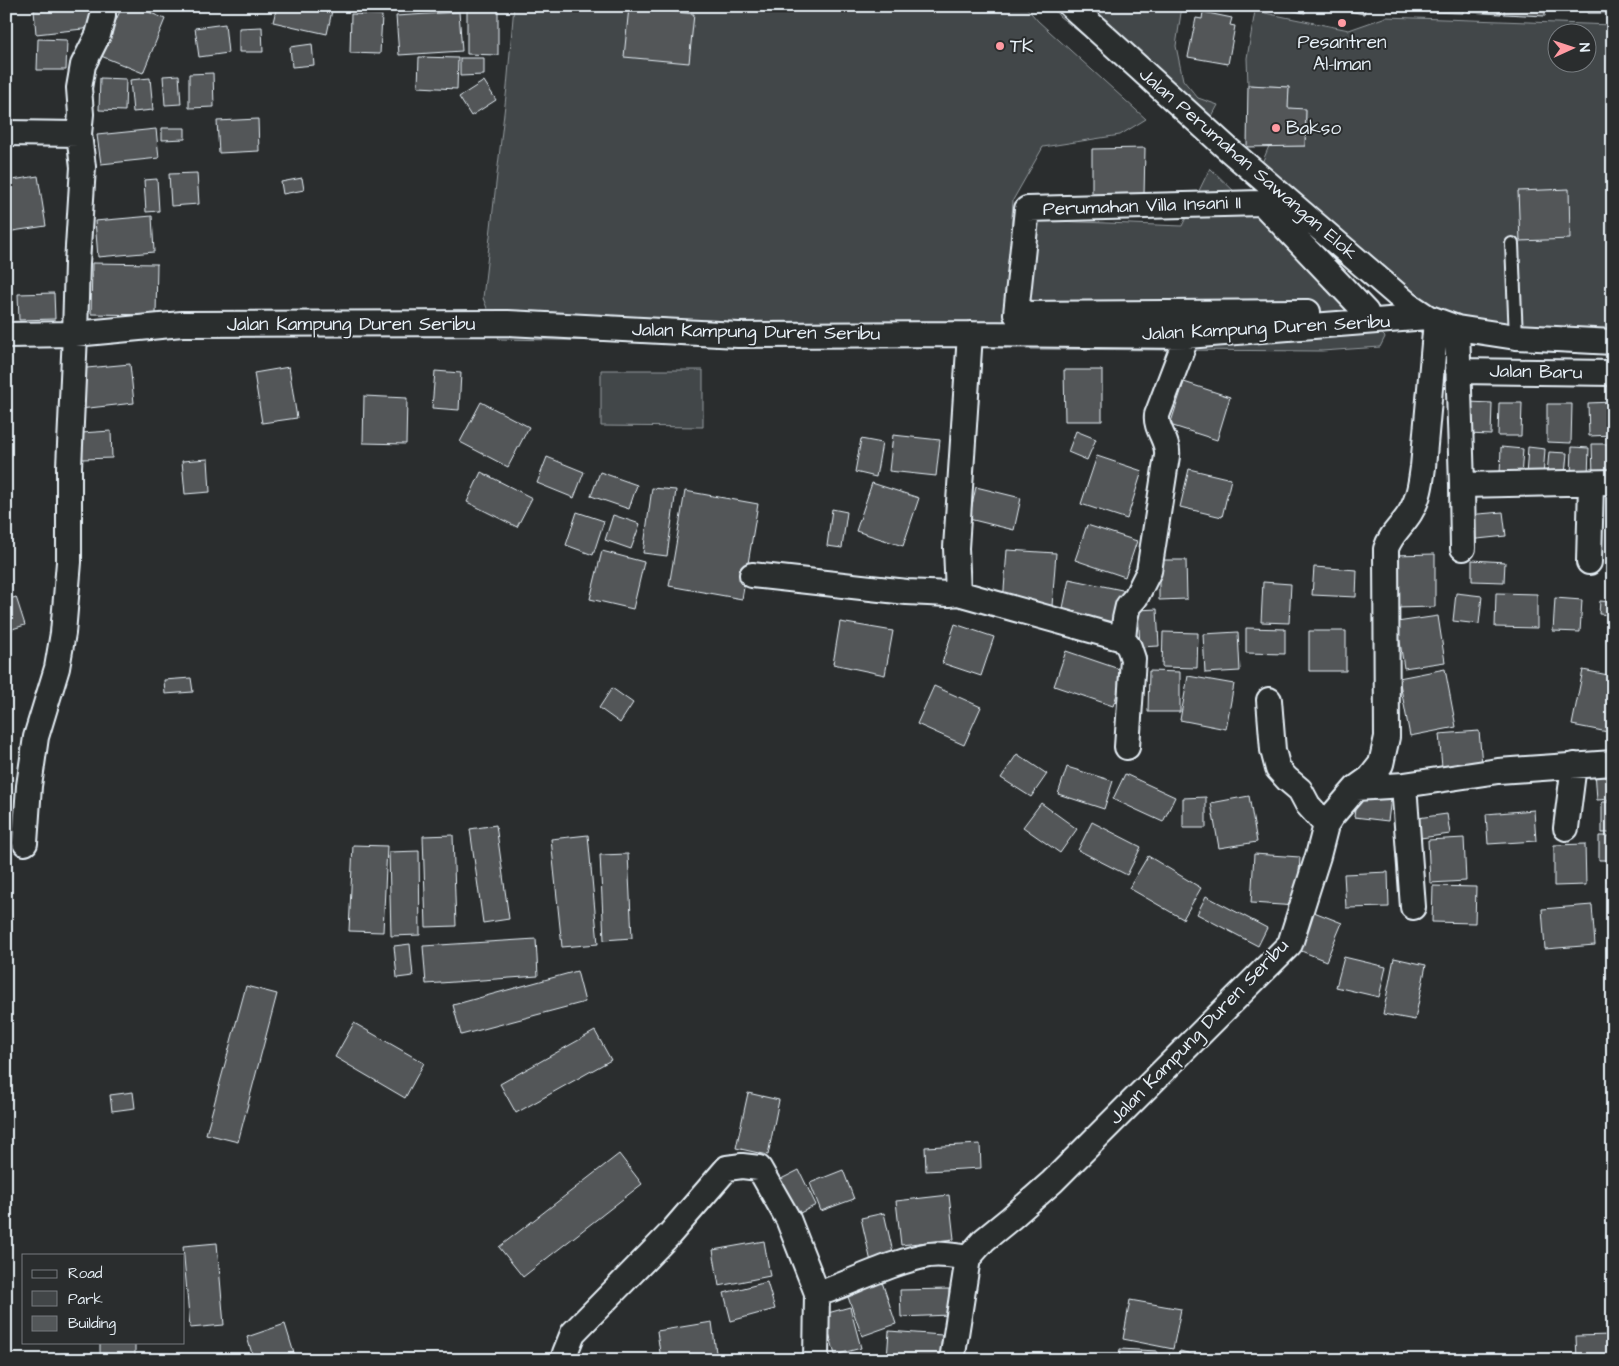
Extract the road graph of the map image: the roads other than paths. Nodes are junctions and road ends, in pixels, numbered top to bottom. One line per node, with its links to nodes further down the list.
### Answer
1 (103, 6): 4 (street)
2 (1071, 6): 7 (street, Jalan Perumahan Sawangan Elok)
3 (6, 134): 4 (street)
4 (79, 134): 8 (street)
5 (1512, 244): 12 (lane)
6 (1366, 312): 6 (street, Perumahan Villa Insani II); 7 (street, Perumahan Villa Insani II)
7 (1432, 318): 11 (street, Jalan Kampung Duren Seribu); 12 (street, Jalan Kampung Duren Seribu); 14 (street); 28 (street, Jalan Kampung Duren Seribu)
8 (75, 334): 9 (street, Jalan Kampung Duren Seribu); 10 (street, Jalan Kampung Duren Seribu); 31 (street)
9 (970, 334): 11 (street, Jalan Kampung Duren Seribu); 21 (street)
10 (6, 335)
11 (1188, 336): 22 (street)
12 (1516, 337): 13 (street, Jalan Kampung Duren Seribu)
13 (1613, 342)
14 (1458, 371): 15 (street, Jalan Baru); 17 (street)
15 (1613, 373)
16 (1602, 483): 17 (street); 19 (street)
17 (1462, 485): 18 (street)
18 (1464, 548)
19 (1589, 562)
20 (752, 575): 21 (street)
21 (958, 593): 22 (street)
22 (1123, 639): 24 (street)
23 (1269, 700): 29 (street)
24 (1127, 747)
25 (1613, 763): 26 (street)
26 (1574, 765): 27 (street); 30 (street)
27 (1404, 785): 28 (street); 32 (street)
28 (1356, 788): 29 (street, Jalan Kampung Duren Seribu)
29 (1326, 825): 33 (street, Jalan Kampung Duren Seribu)
30 (1566, 828)
31 (25, 843)
32 (1413, 907)
33 (968, 1258): 34 (street); 37 (street)
34 (817, 1293): 35 (street); 36 (street)
35 (563, 1360)
36 (816, 1360)
37 (952, 1360)

